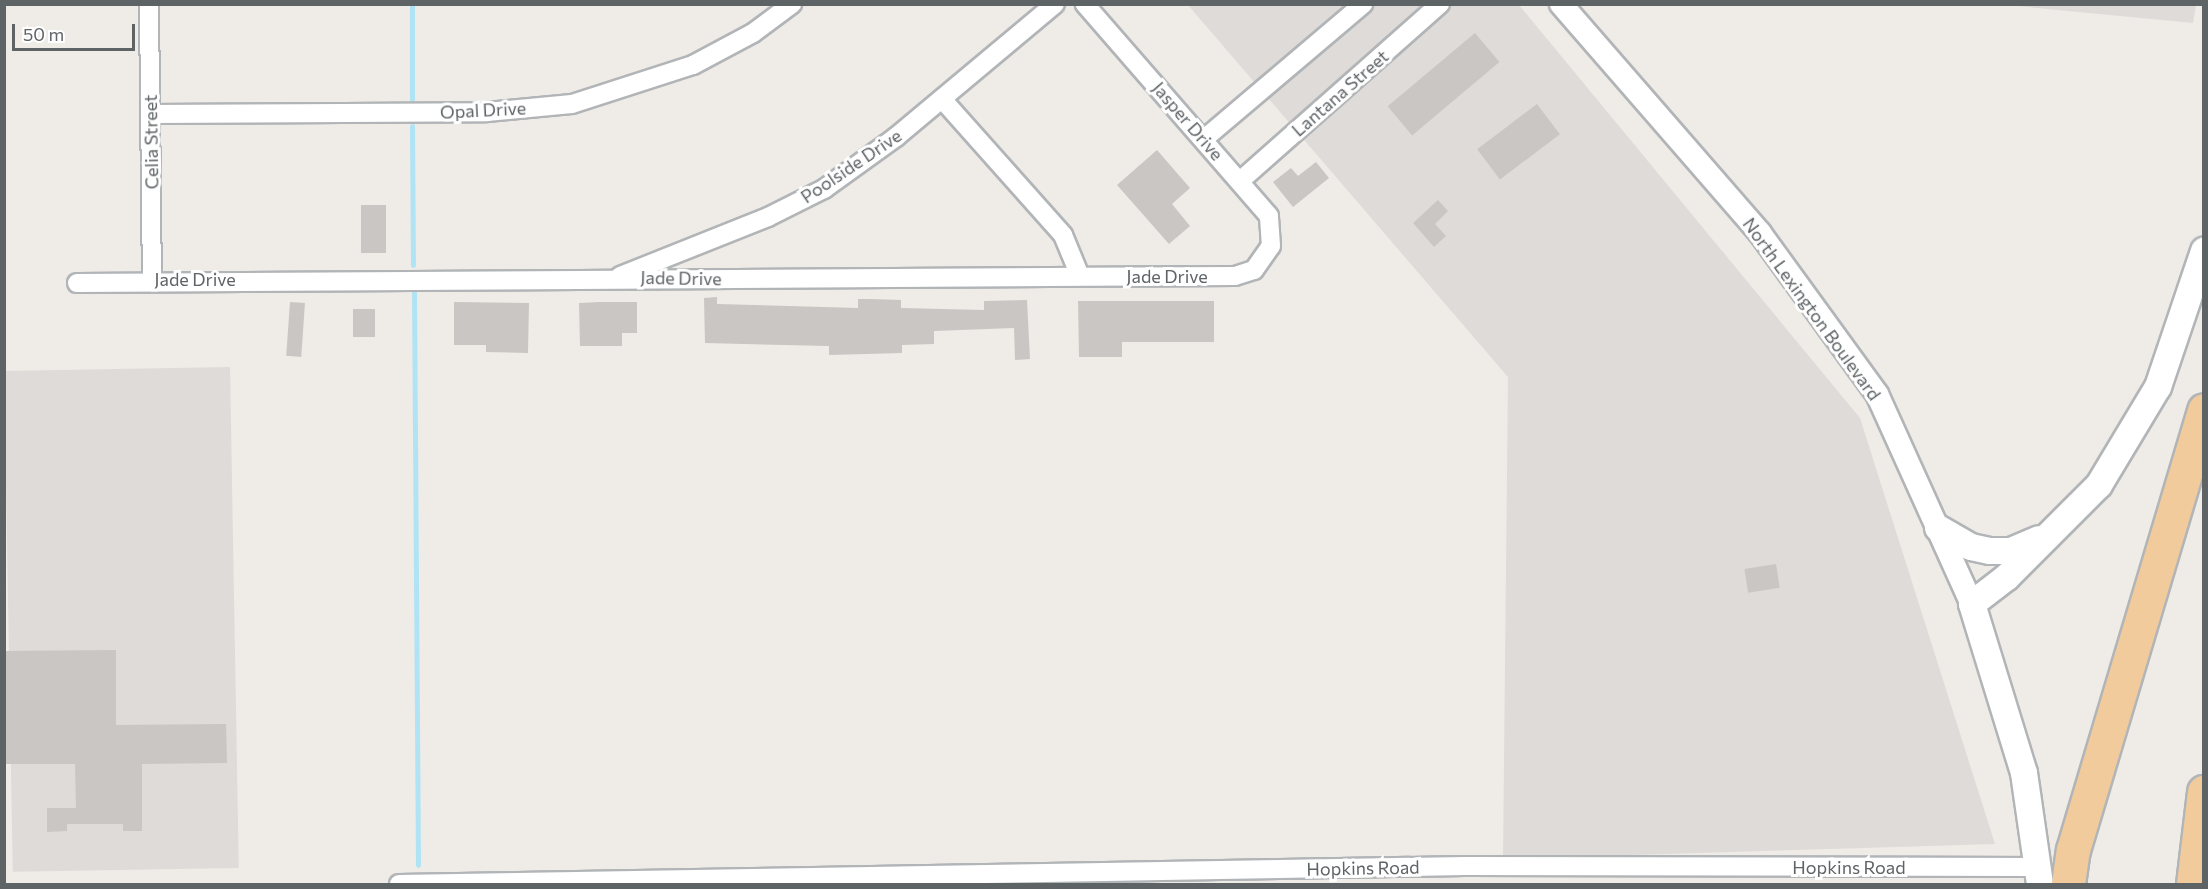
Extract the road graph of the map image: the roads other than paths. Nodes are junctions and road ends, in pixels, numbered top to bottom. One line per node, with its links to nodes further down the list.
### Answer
1 (149, 4): 9 (street, Celia Street)
2 (792, 4): 9 (street, Opal Drive)
3 (1055, 4): 8 (street, Poolside Drive)
4 (1085, 4): 10 (street, Jasper Drive)
5 (1363, 4): 10 (street)
6 (1440, 4): 11 (street, Lantana Street)
7 (1562, 4): 19 (street, North Lexington Boulevard)
8 (942, 99): 14 (street); 15 (street, Poolside Drive)
9 (151, 114): 16 (street, Celia Street)
10 (1204, 139): 11 (street, Jasper Drive)
11 (1240, 181): 12 (street, Jasper Drive)
12 (1271, 246): 14 (street, Jade Drive)
13 (2204, 251): 20 (main road)
14 (1080, 276): 15 (street, Jade Drive)
15 (616, 278): 16 (street, Jade Drive)
16 (152, 279): 17 (street, Jade Drive)
17 (77, 283)
18 (2204, 410): 25 (highway)
19 (1938, 528): 20 (main road); 21 (street, North Lexington Boulevard)
20 (2050, 534): 21 (main road)
21 (1972, 604): 23 (main road, North Lexington Boulevard)
22 (2204, 792): 26 (highway)
23 (2039, 876): 24 (street, Hopkins Road)
24 (399, 885)
25 (2068, 885)
26 (2193, 885)

